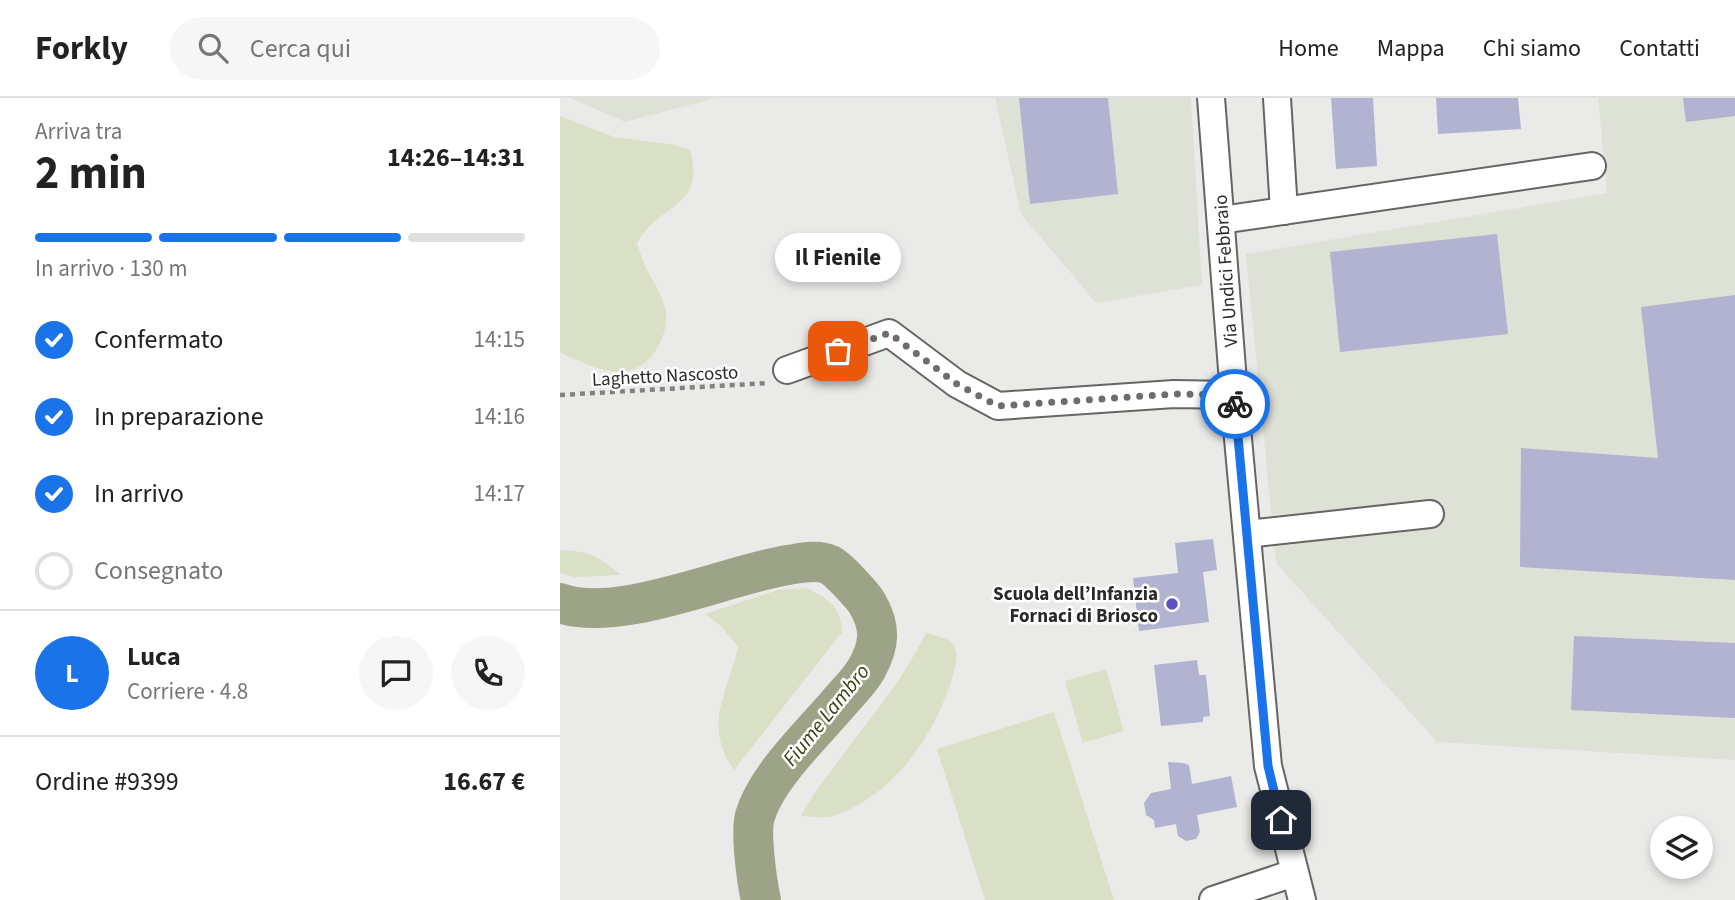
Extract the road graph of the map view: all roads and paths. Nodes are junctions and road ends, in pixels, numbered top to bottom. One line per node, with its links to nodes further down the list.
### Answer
1 (1211, 98): 5 (street, Via Undici Febbraio)
2 (1277, 98): 4 (street)
3 (1592, 166): 4 (street)
4 (1284, 211): 5 (street)
5 (1221, 220): 8 (street, Via Undici Febbraio)
6 (779, 376): 7 (path, Laghetto Nascosto); 8 (street)
7 (560, 395)
8 (1234, 395): 10 (street, Via Undici Febbraio)
9 (1430, 514): 10 (street)
10 (1247, 534): 11 (street, Via Undici Febbraio)
11 (1294, 873): 12 (street); 13 (street, Via Undici Febbraio)
12 (1213, 900)
13 (1302, 900)

